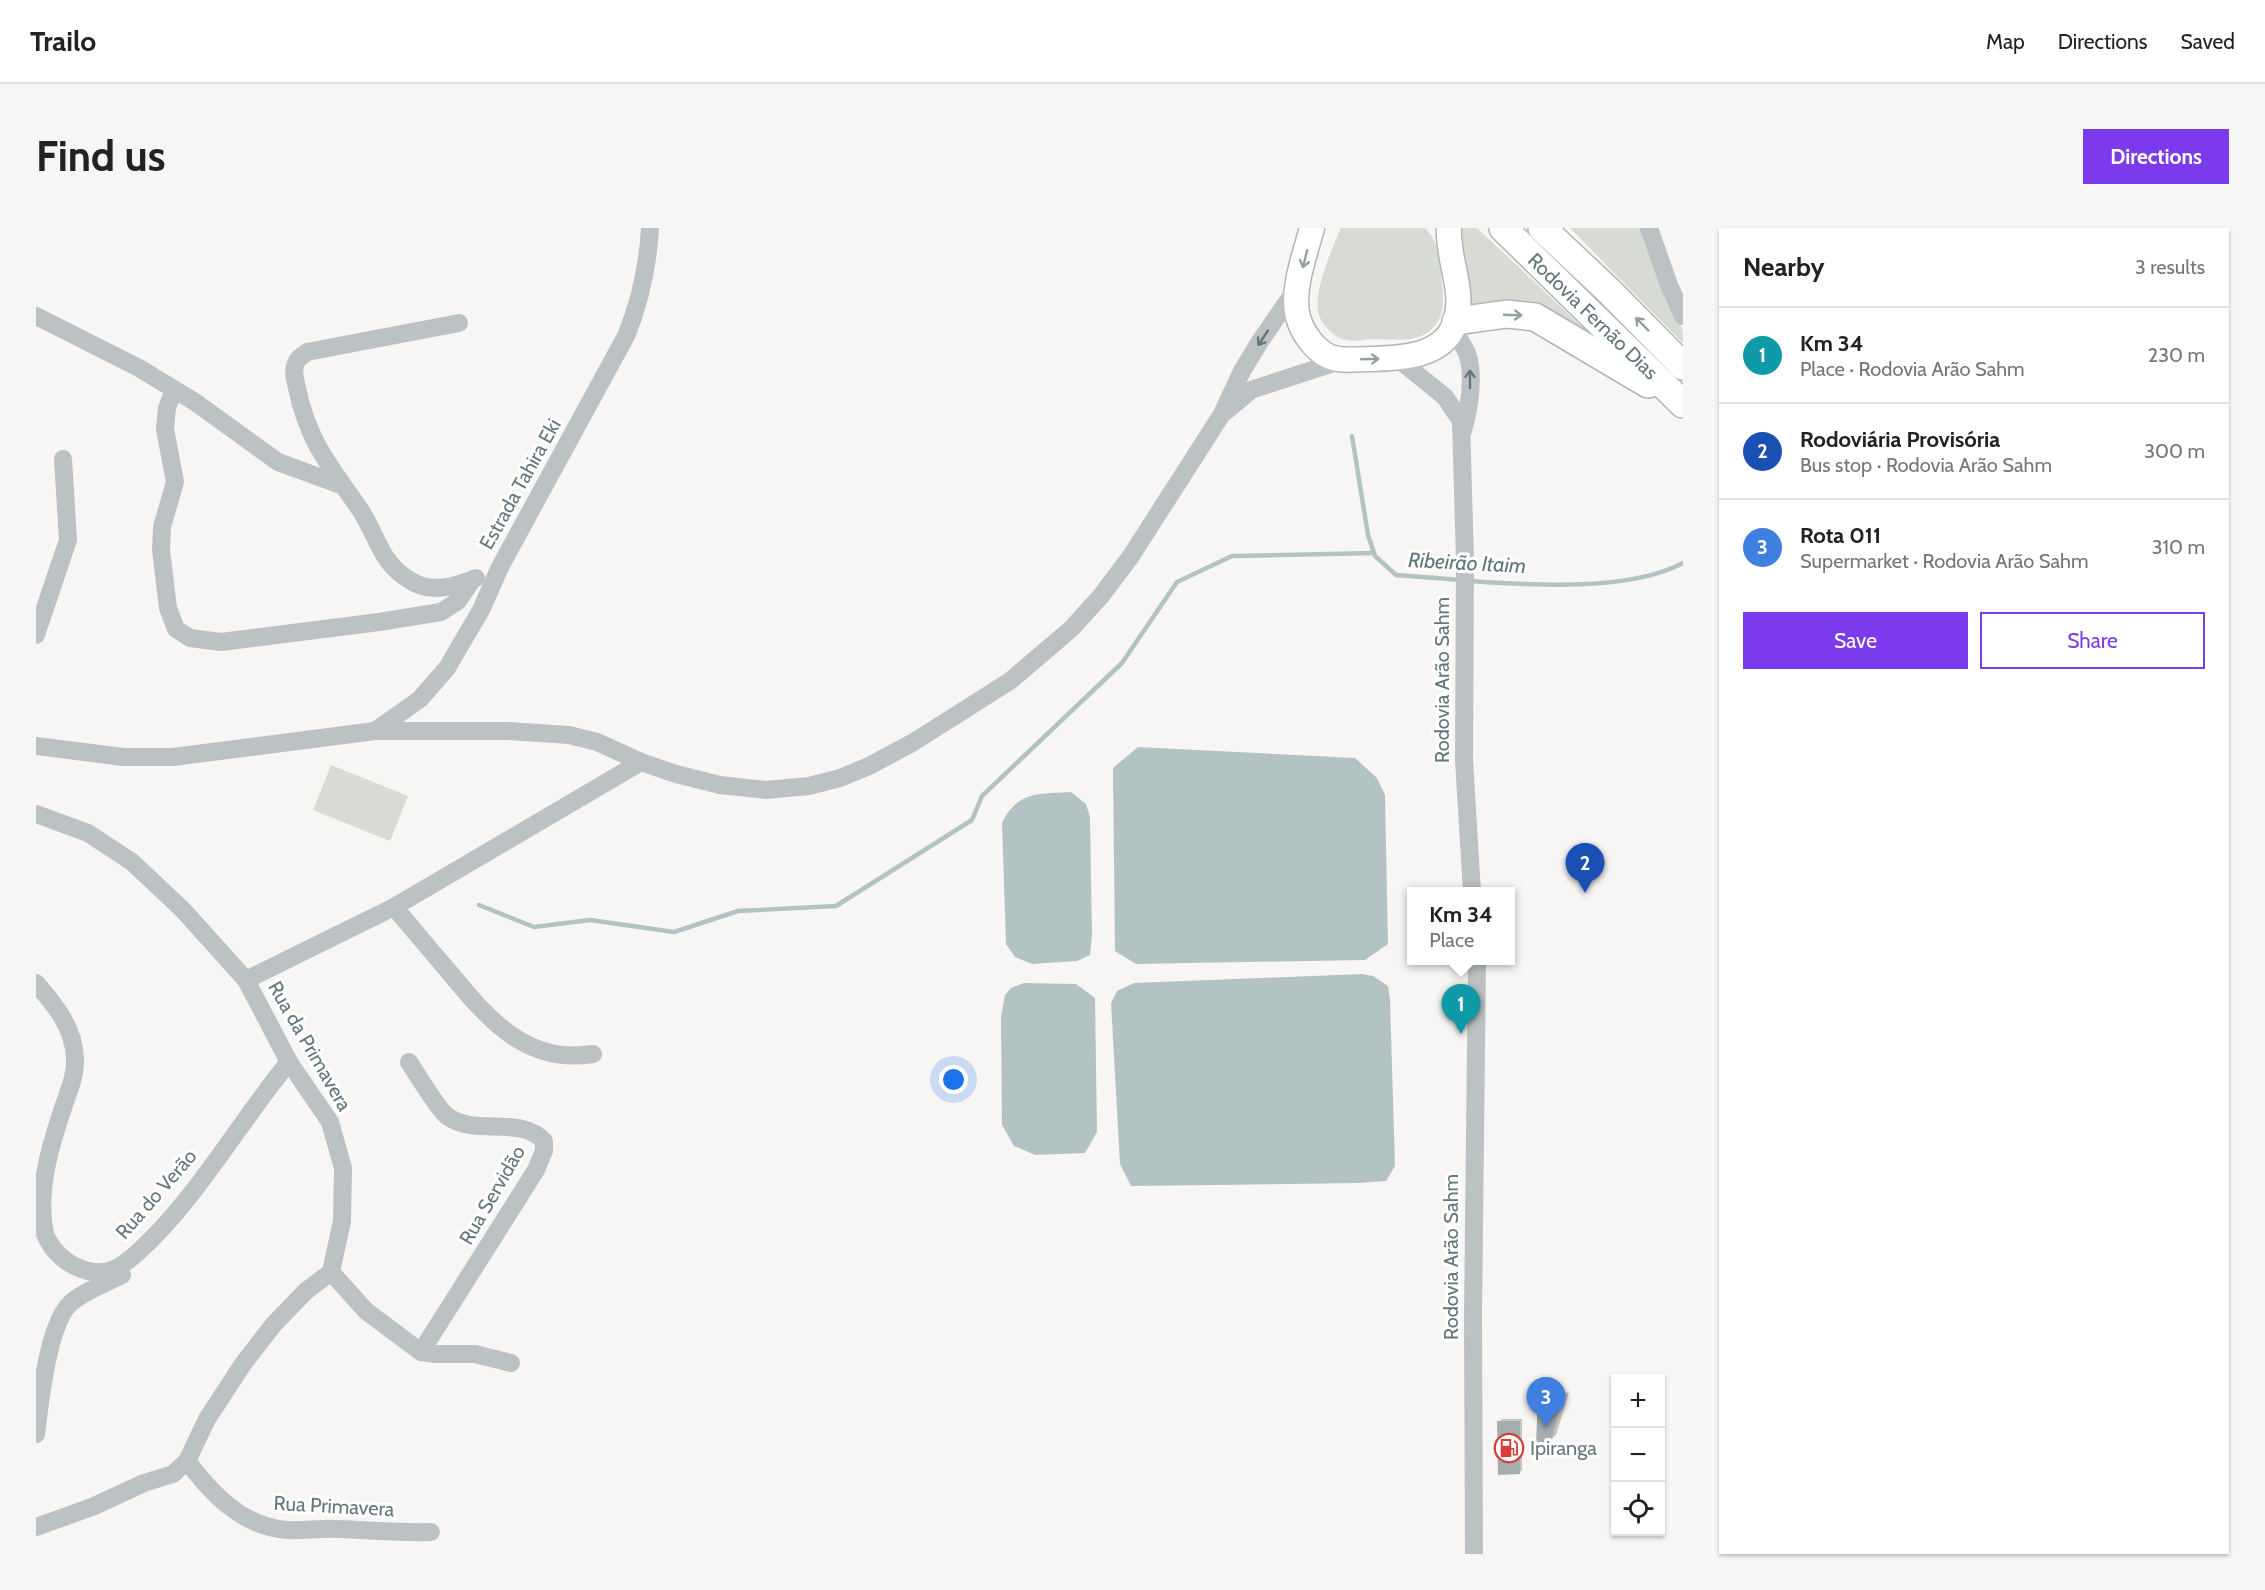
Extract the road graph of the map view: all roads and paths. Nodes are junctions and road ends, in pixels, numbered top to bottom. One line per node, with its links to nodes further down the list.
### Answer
1 (650, 228): 23 (street, Estrada Tahira Eki)
2 (1312, 228): 9 (main road, one-way to 9)
3 (1436, 228): 8 (main road)
4 (1449, 228): 8 (main road)
5 (1503, 228): 18 (highway, Rodovia Fernão Dias)
6 (1542, 228): 16 (highway, Rodovia Fernão Dias, one-way to 6)
7 (1650, 228): 11 (street)
8 (1452, 260): 13 (main road)
9 (1296, 290): 15 (main road); 19 (street, one-way to 19)
10 (36, 316): 17 (street)
11 (1683, 316)
12 (459, 323): 22 (street)
13 (1454, 325): 14 (main road); 18 (highway, one-way to 18); 20 (street, Rodovia Arão Sahm, one-way to 13)
14 (1397, 358): 15 (main road, one-way to 14); 20 (street, Rodovia Arão Sahm)
15 (1343, 360): 19 (street)
16 (1683, 366)
17 (174, 390): 22 (street); 24 (street)
18 (1683, 404)
19 (1222, 414): 29 (street)
20 (1462, 433): 31 (street, Rodovia Arão Sahm)
21 (63, 459): 25 (street)
22 (341, 485): 24 (street)
23 (500, 567): 24 (street); 27 (street, Estrada Tahira Eki)
24 (473, 579)
25 (43, 597): 26 (street)
26 (36, 635)
27 (375, 731): 28 (street); 29 (street)
28 (36, 746)
29 (641, 762): 32 (street)
30 (36, 814): 34 (street, Rua da Primavera)
31 (1473, 887)
32 (394, 907): 34 (street); 36 (street)
33 (1477, 965): 49 (street, Rodovia Arão Sahm)
34 (246, 980): 37 (street, Rua da Primavera)
35 (36, 983): 39 (street, Rua do Verão)
36 (593, 1054)
37 (289, 1062): 41 (street, Rua do Verão); 42 (street, Rua da Primavera)
38 (409, 1062): 43 (street, Rua Servidão)
39 (54, 1131): 40 (street); 41 (street, Rua do Verão)
40 (36, 1151)
41 (136, 1253): 45 (street)
42 (331, 1272): 43 (street); 46 (street)
43 (421, 1352): 44 (street)
44 (512, 1363)
45 (36, 1434)
46 (186, 1461): 47 (street); 48 (street, Rua Primavera)
47 (36, 1527)
48 (431, 1532)
49 (1474, 1554)

